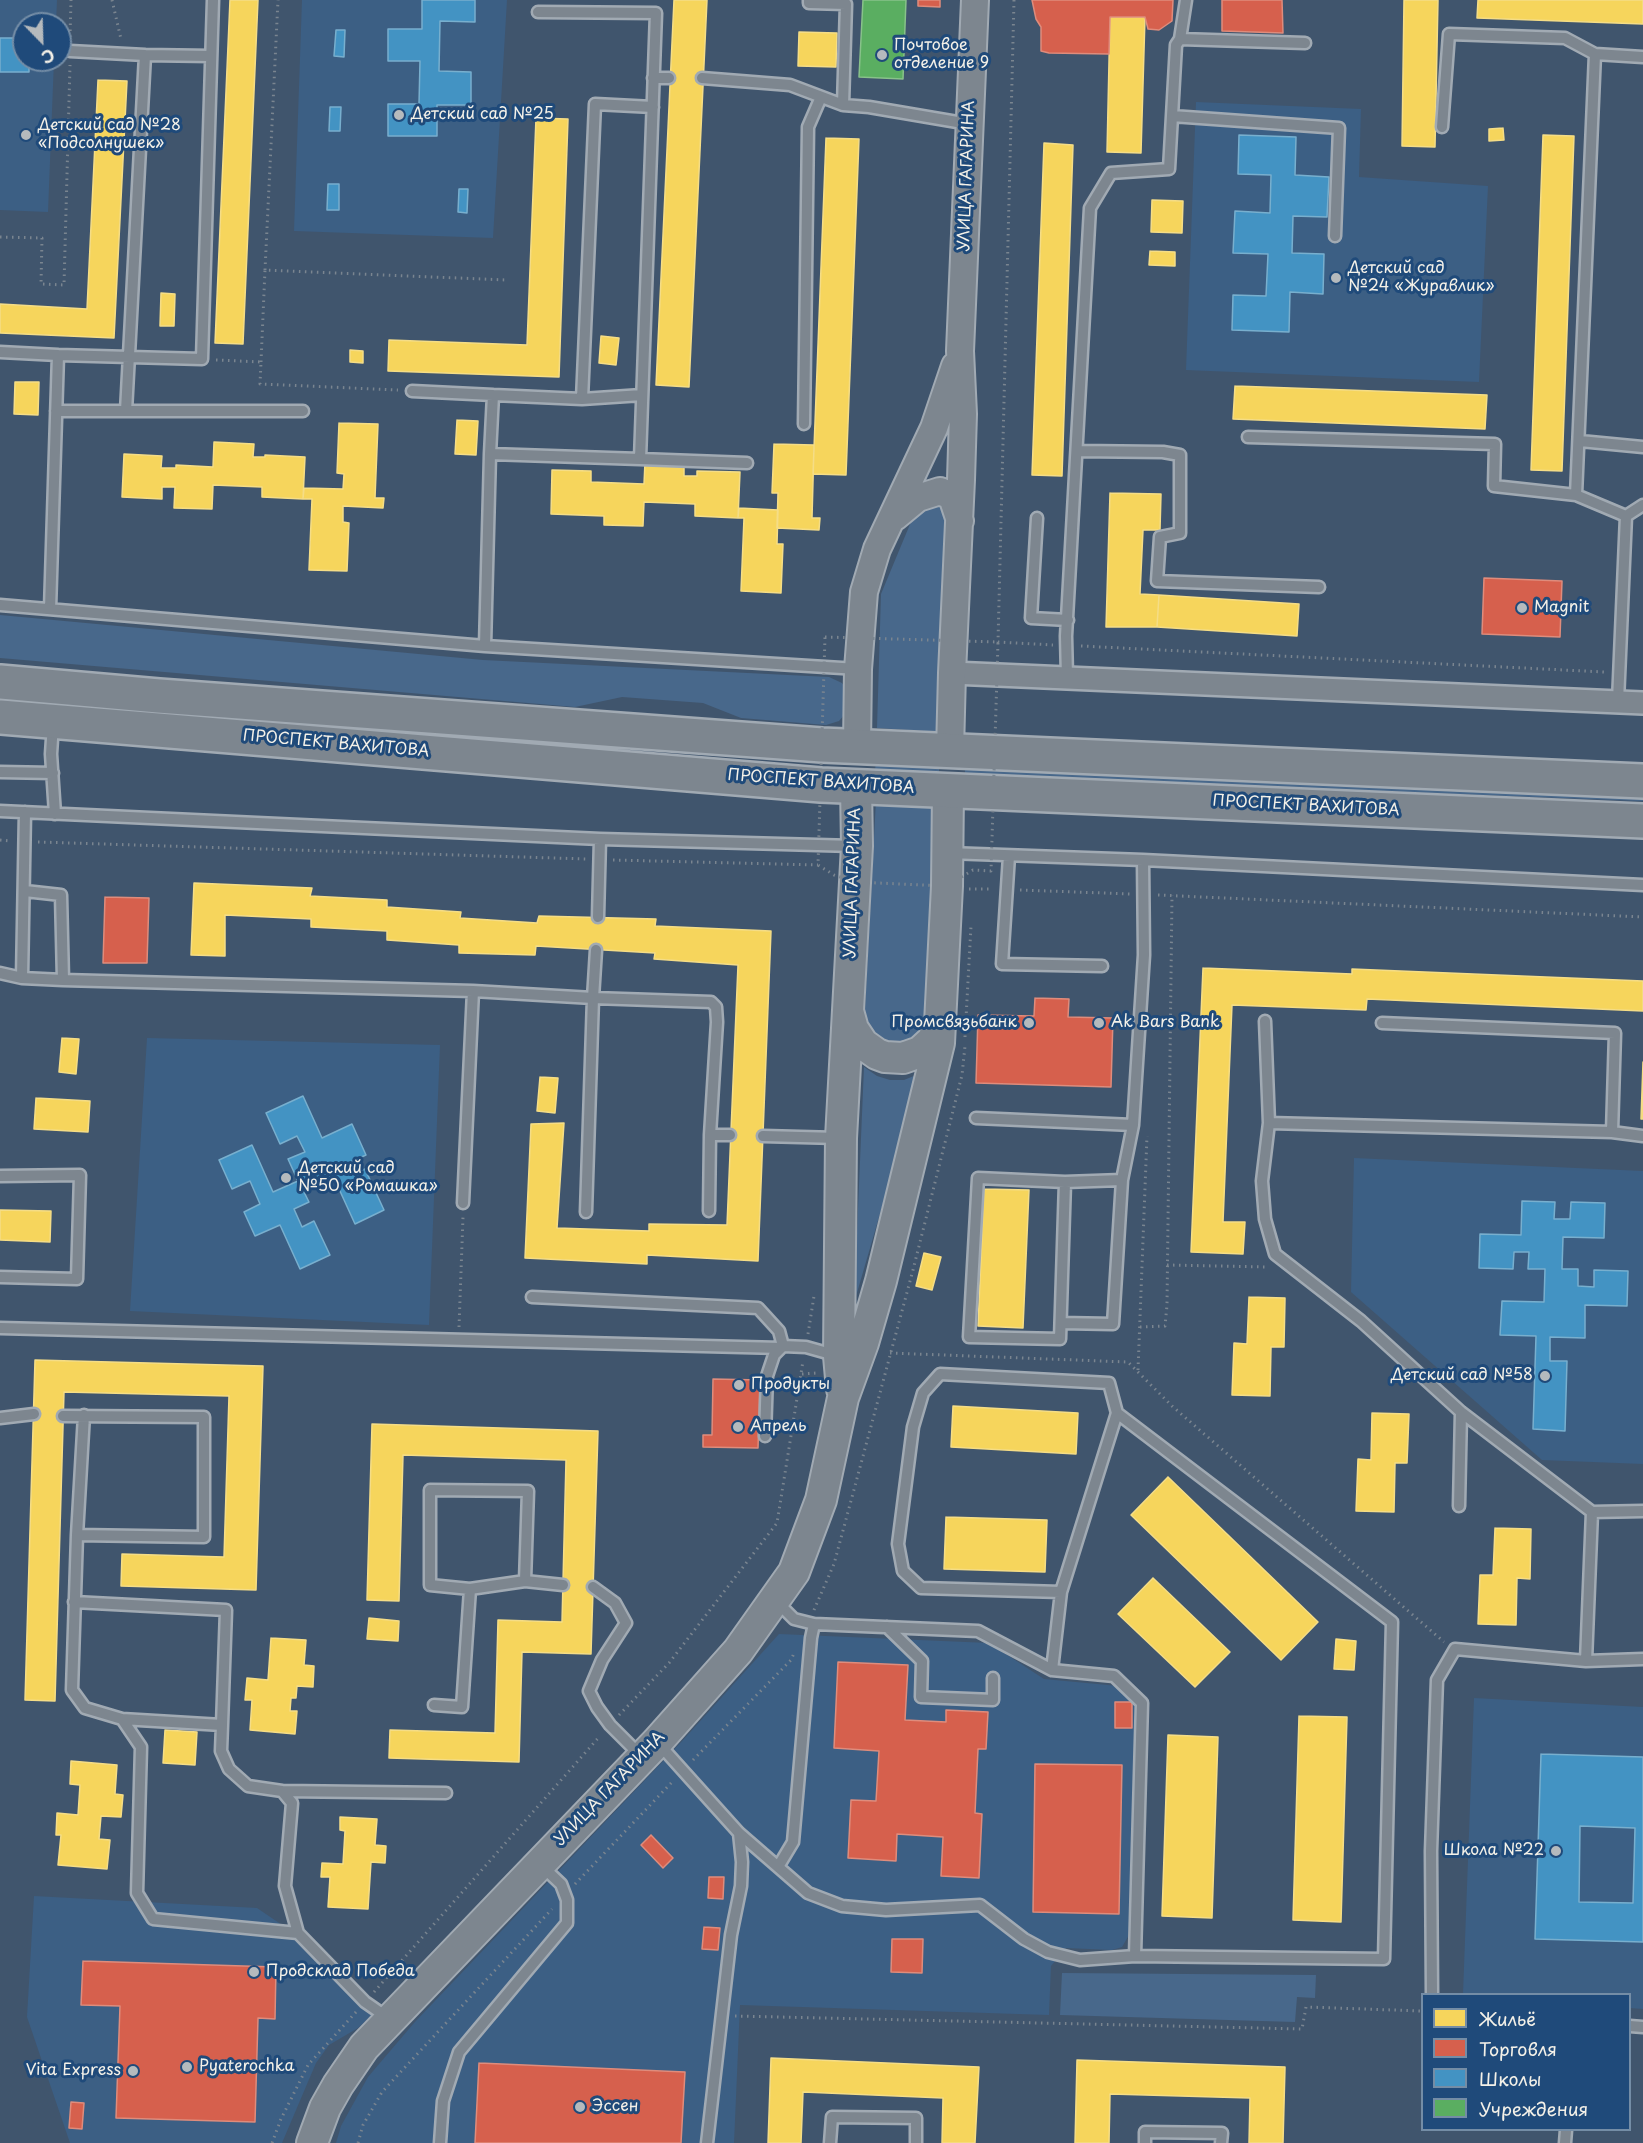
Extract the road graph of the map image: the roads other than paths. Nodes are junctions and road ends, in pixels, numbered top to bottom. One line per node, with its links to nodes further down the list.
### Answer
1 (213, 0): 11 (lane)
2 (809, 0): 17 (lane)
3 (975, 0): 20 (street, УЛИЦА ГАГАРИНА)
4 (1186, 0): 6 (lane)
5 (538, 12): 13 (lane)
6 (1180, 39): 7 (lane); 19 (lane)
7 (1305, 43)
8 (72, 51): 10 (lane)
9 (1595, 54): 12 (lane); 21 (lane); 36 (lane)
10 (145, 55): 11 (lane); 26 (lane)
11 (211, 56): 26 (lane)
12 (1643, 57)
13 (653, 78): 14 (lane); 18 (lane)
14 (669, 78)
15 (702, 78): 16 (lane)
16 (821, 97): 17 (lane); 34 (lane)
17 (843, 105): 20 (lane)
18 (653, 107): 29 (lane); 30 (lane)
19 (1172, 116): 22 (lane); 38 (lane)
20 (970, 124): 23 (street, УЛИЦА ГАГАРИНА)
21 (1442, 126)
22 (1335, 236)
23 (960, 351): 46 (street, УЛИЦА ГАГАРИНА); 47 (street, УЛИЦА ГАГАРИНА)
24 (0, 352): 25 (lane)
25 (58, 355): 26 (lane); 31 (lane)
26 (129, 357): 32 (lane)
27 (412, 391): 28 (lane)
28 (493, 395): 30 (lane); 39 (lane)
29 (642, 395): 30 (lane); 40 (lane)
30 (582, 399)
31 (56, 411): 32 (lane); 50 (lane)
32 (126, 411): 33 (lane)
33 (303, 411)
34 (804, 424)
35 (1248, 437): 42 (lane)
36 (1580, 441): 37 (lane); 42 (lane)
37 (1643, 447)
38 (1078, 451): 48 (lane); 51 (lane)
39 (490, 454): 40 (lane); 52 (lane)
40 (640, 459): 41 (lane)
41 (747, 463)
42 (1576, 495): 44 (lane)
43 (1643, 505): 44 (lane)
44 (1626, 516): 57 (lane)
45 (1037, 518): 51 (lane)
46 (960, 522): 47 (street); 54 (street, УЛИЦА ГАГАРИНА)
47 (888, 523): 53 (street, УЛИЦА ГАГАРИНА)
48 (1319, 587)
49 (0, 605): 50 (lane)
50 (50, 609): 52 (lane)
51 (1068, 620): 55 (lane)
52 (485, 646): 53 (lane)
53 (858, 669): 61 (street, УЛИЦА ГАГАРИНА)
54 (952, 673): 55 (street); 62 (street, УЛИЦА ГАГАРИНА)
55 (1067, 677): 57 (street)
56 (0, 682): 61 (main road, ПРОСПЕКТ ВАХИТОВА)
57 (1617, 701): 58 (street)
58 (1643, 703)
59 (0, 717): 60 (main road, ПРОСПЕКТ ВАХИТОВА)
60 (53, 721): 64 (lane); 66 (main road, ПРОСПЕКТ ВАХИТОВА)
61 (857, 746): 62 (main road, ПРОСПЕКТ ВАХИТОВА); 66 (main road, УЛИЦА ГАГАРИНА)
62 (950, 751): 65 (main road, ПРОСПЕКТ ВАХИТОВА); 67 (main road, УЛИЦА ГАГАРИНА)
63 (0, 772): 64 (lane)
64 (52, 773): 70 (lane)
65 (1643, 781)
66 (856, 786): 67 (main road, ПРОСПЕКТ ВАХИТОВА); 73 (main road, УЛИЦА ГАГАРИНА)
67 (948, 790): 71 (main road, ПРОСПЕКТ ВАХИТОВА); 74 (main road, УЛИЦА ГАГАРИНА)
68 (0, 811): 69 (lane)
69 (25, 812): 70 (lane); 78 (lane)
70 (55, 814): 72 (lane)
71 (1643, 821)
72 (600, 839): 73 (lane); 79 (lane)
73 (857, 846): 87 (main road, УЛИЦА ГАГАРИНА)
74 (948, 853): 75 (lane); 88 (main road, УЛИЦА ГАГАРИНА)
75 (1009, 856): 76 (lane); 81 (lane)
76 (1143, 860): 77 (lane); 93 (lane)
77 (1643, 885)
78 (25, 891): 83 (lane); 84 (lane)
79 (598, 917)
80 (596, 950): 86 (lane)
81 (1102, 966)
82 (0, 973): 83 (lane)
83 (22, 978): 84 (lane)
84 (63, 980): 85 (lane)
85 (473, 991): 86 (lane); 103 (lane)
86 (593, 999): 95 (lane); 105 (lane)
87 (847, 1008): 88 (main road); 99 (main road, УЛИЦА ГАГАРИНА)
88 (941, 1011): 112 (main road, УЛИЦА ГАГАРИНА)
89 (1265, 1021): 92 (lane)
90 (1382, 1023): 94 (lane)
91 (976, 1118): 93 (lane)
92 (1269, 1123): 94 (lane); 113 (lane)
93 (1132, 1125): 101 (lane)
94 (1612, 1132): 98 (lane)
95 (710, 1135): 96 (lane); 104 (lane)
96 (730, 1135)
97 (763, 1136): 99 (lane)
98 (1643, 1136)
99 (841, 1138): 111 (main road, УЛИЦА ГАГАРИНА)
100 (0, 1176): 106 (lane)
101 (1122, 1180): 102 (lane); 108 (lane)
102 (1065, 1182): 108 (lane); 108 (lane)
103 (463, 1203)
104 (709, 1211)
105 (586, 1212)
106 (0, 1277)
107 (532, 1297): 110 (lane)
108 (1061, 1323)
109 (0, 1328): 110 (lane)
110 (782, 1347): 111 (lane); 119 (lane)
111 (838, 1356): 112 (main road, УЛИЦА ГАГАРИНА)
112 (843, 1398): 129 (main road, УЛИЦА ГАГАРИНА)
113 (1461, 1412): 120 (lane); 122 (lane)
114 (1118, 1413): 128 (lane); 128 (lane); 147 (lane)
115 (34, 1414): 118 (lane)
116 (84, 1415): 117 (lane); 123 (lane); 123 (lane)
117 (63, 1416)
118 (0, 1418)
119 (765, 1436)
120 (1459, 1506)
121 (1643, 1511): 122 (lane)
122 (1592, 1512): 134 (lane)
123 (77, 1535): 130 (lane)
124 (525, 1581): 125 (lane); 127 (lane); 127 (lane)
125 (563, 1586)
126 (593, 1587): 140 (lane)
127 (470, 1589): 137 (lane)
128 (1061, 1592): 135 (lane)
129 (775, 1600): 131 (lane); 140 (main road, УЛИЦА ГАГАРИНА)
130 (74, 1602): 138 (lane); 139 (lane)
131 (811, 1623): 132 (lane); 145 (lane)
132 (887, 1627): 135 (lane); 136 (lane)
133 (1643, 1659): 134 (lane)
134 (1586, 1661): 148 (lane)
135 (1052, 1670): 147 (lane)
136 (993, 1678)
137 (434, 1705)
138 (122, 1719): 139 (lane); 146 (lane)
139 (222, 1725): 141 (lane)
140 (650, 1750): 143 (lane); 144 (main road, УЛИЦА ГАГАРИНА)
141 (282, 1791): 142 (lane); 146 (lane)
142 (446, 1793)
143 (739, 1833): 145 (lane); 152 (lane)
144 (539, 1863): 149 (main road, УЛИЦА ГАГАРИНА); 151 (lane)
145 (778, 1867): 147 (lane)
146 (298, 1933): 149 (lane)
147 (1135, 1956)
148 (1432, 1993)
149 (390, 2020): 150 (main road, УЛИЦА ГАГАРИНА)
150 (312, 2143)
151 (440, 2143)
152 (707, 2143)
153 (830, 2143): 154 (lane)
154 (916, 2143)
155 (1145, 2143): 156 (lane)
156 (1221, 2143)

